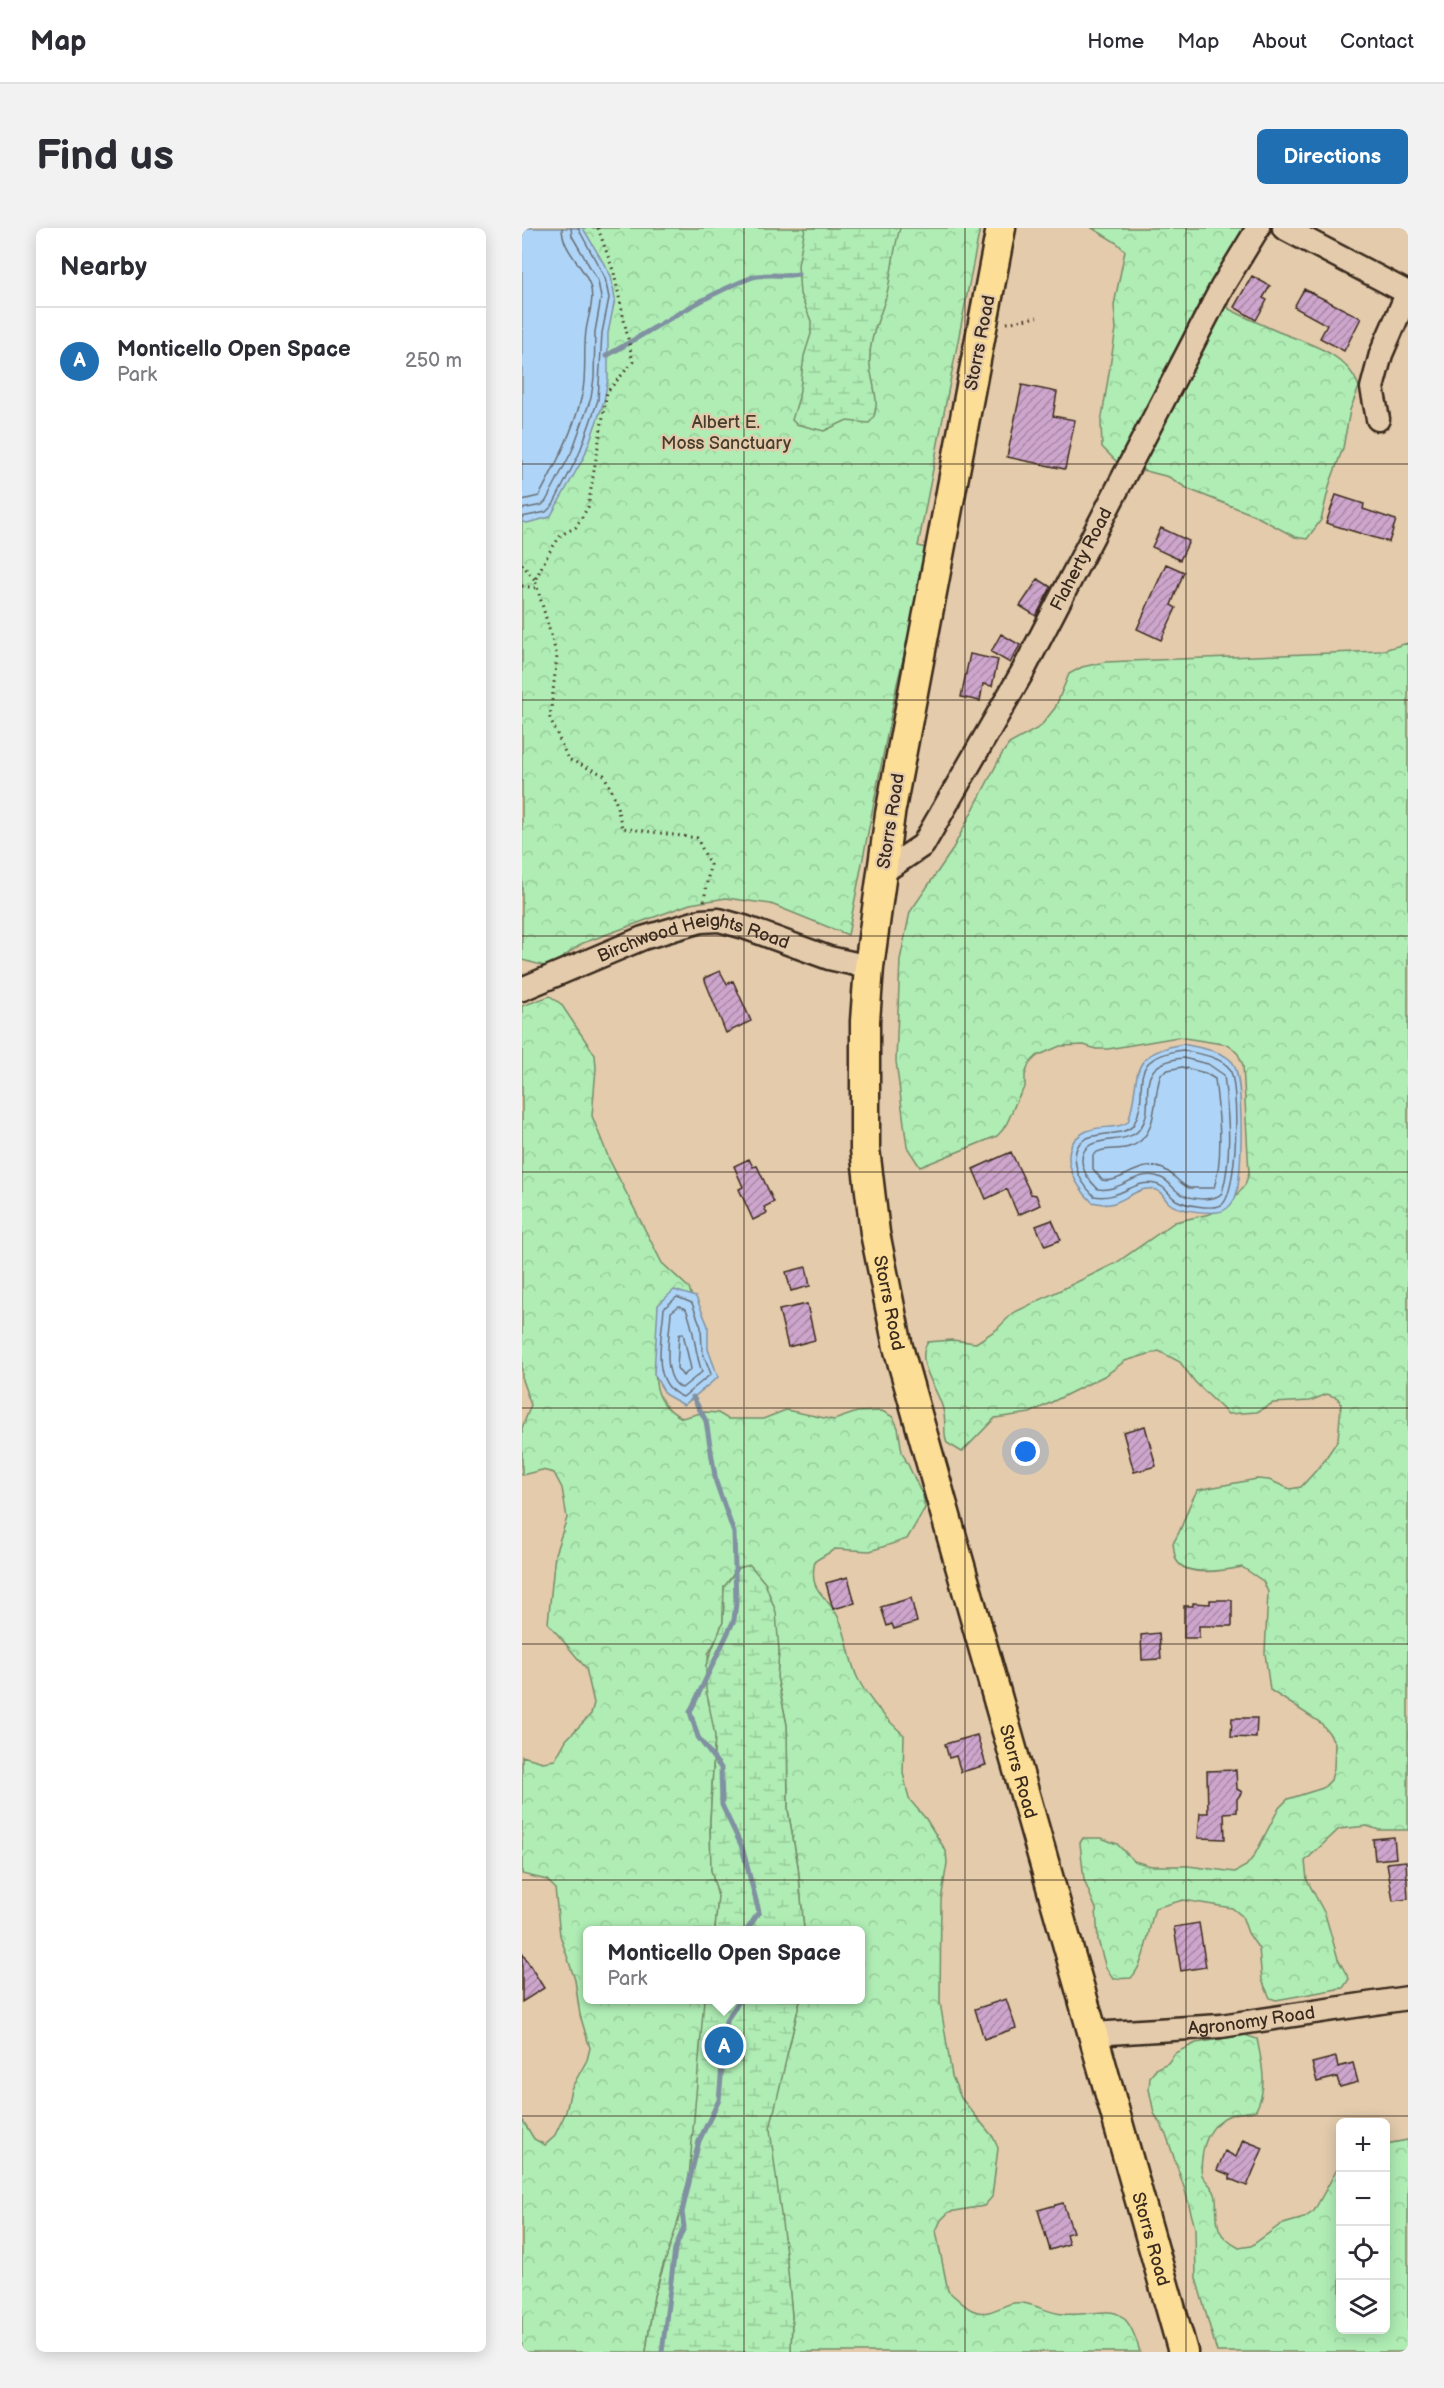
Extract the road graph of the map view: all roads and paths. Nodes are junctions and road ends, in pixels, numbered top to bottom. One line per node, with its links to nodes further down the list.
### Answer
1 (598, 228): 10 (path)
2 (1001, 228): 13 (main road, Storrs Road)
3 (1258, 228): 13 (street, Flaherty Road)
4 (1284, 228): 5 (street)
5 (1408, 293): 8 (street)
6 (1037, 317): 7 (path)
7 (998, 321)
8 (1378, 419)
9 (522, 564): 10 (path)
10 (535, 580): 12 (path)
11 (522, 586): 12 (path)
12 (538, 588): 14 (path)
13 (883, 872): 15 (main road, Storrs Road)
14 (701, 921): 15 (street, Birchwood Heights Road); 16 (street, Birchwood Heights Road)
15 (869, 967): 18 (main road, Storrs Road)
16 (522, 989)
17 (1408, 1998): 18 (street, Agronomy Road)
18 (1093, 2034): 19 (main road, Storrs Road)
19 (1183, 2352)

